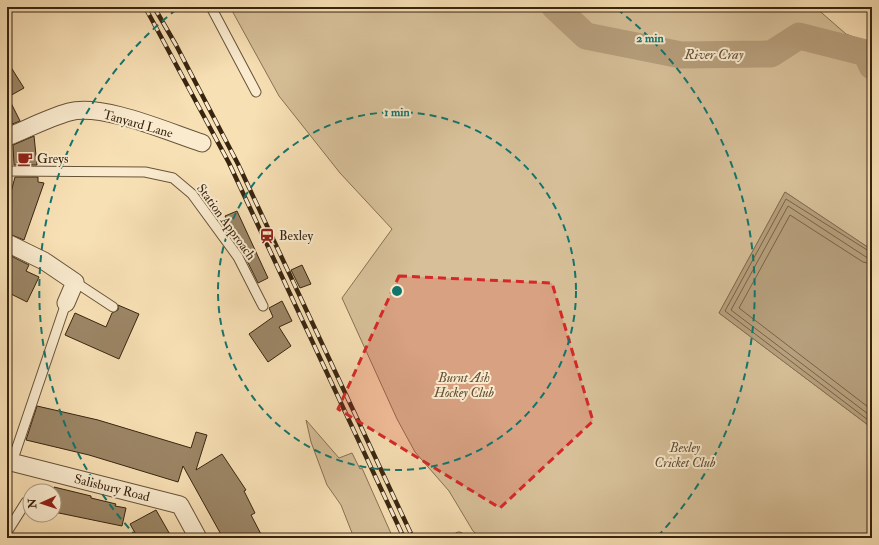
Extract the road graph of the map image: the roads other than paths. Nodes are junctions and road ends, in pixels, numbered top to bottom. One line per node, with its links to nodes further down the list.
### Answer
1 (211, 7): 2 (lane)
2 (256, 92)
3 (7, 137): 4 (street, Tanyard Lane)
4 (202, 143)
5 (7, 171): 9 (lane, Station Approach)
6 (7, 243): 7 (street)
7 (75, 282): 8 (street); 10 (lane)
8 (66, 304): 11 (lane)
9 (263, 306)
10 (113, 307)
11 (9, 462): 14 (street, Salisbury Road)
12 (22, 508): 13 (lane)
13 (7, 532)
14 (198, 538)

